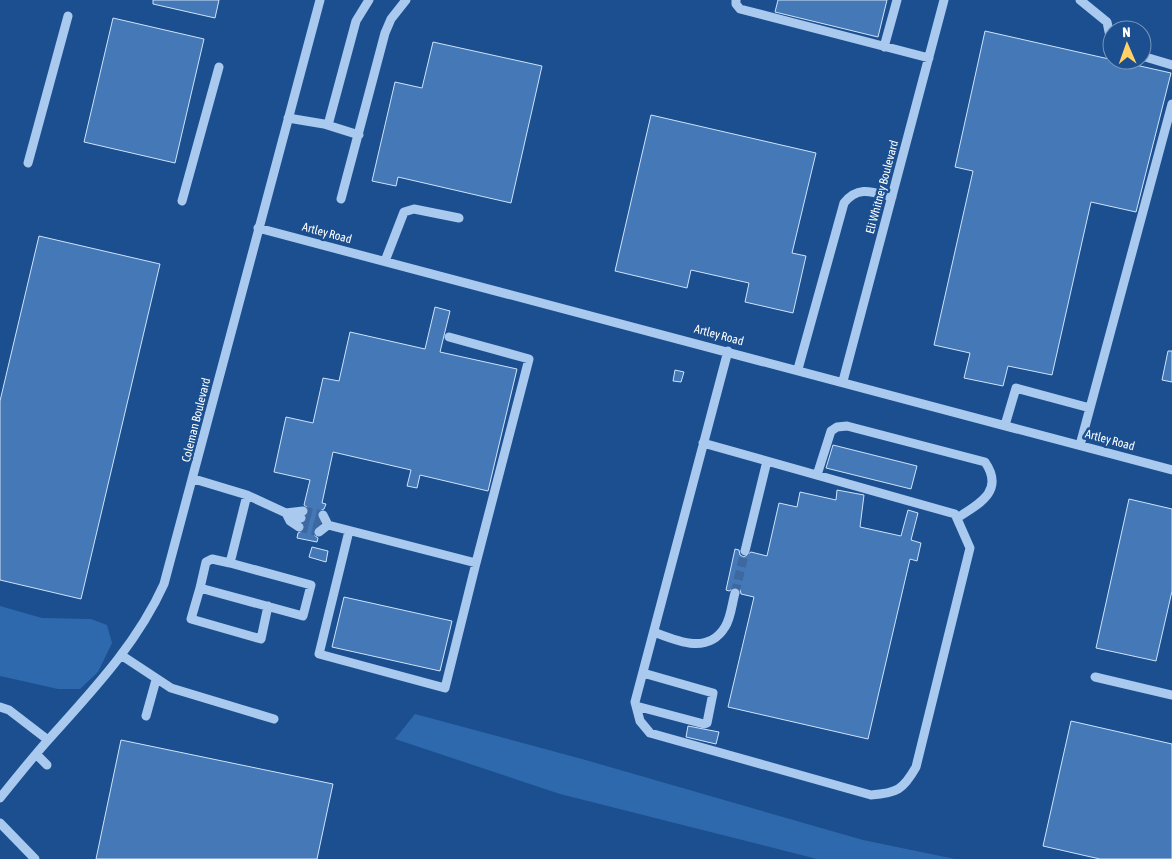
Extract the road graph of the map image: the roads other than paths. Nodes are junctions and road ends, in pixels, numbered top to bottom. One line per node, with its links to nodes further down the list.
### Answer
1 (320, 0): 16 (street, Coleman Boulevard)
2 (368, 0): 17 (street)
3 (406, 0): 18 (street)
4 (736, 0): 10 (street)
5 (897, 0): 10 (street)
6 (944, 0): 11 (street, Eli Whitney Boulevard)
7 (1080, 0): 9 (street)
8 (68, 16): 19 (street)
9 (1105, 20)
10 (884, 47): 11 (street)
11 (928, 58): 20 (street, Eli Whitney Boulevard)
12 (1152, 59): 13 (street)
13 (1172, 65)
14 (219, 67): 22 (street)
15 (1172, 104): 30 (street)
16 (288, 118): 17 (street); 24 (street, Coleman Boulevard)
17 (328, 125): 18 (street)
18 (359, 135): 21 (street)
19 (28, 162)
20 (892, 197): 28 (street); 29 (street, Eli Whitney Boulevard)
21 (341, 200)
22 (182, 201)
23 (459, 218): 25 (street)
24 (258, 228): 25 (street, Artley Road); 37 (street, Coleman Boulevard)
25 (385, 261): 27 (street, Artley Road)
26 (449, 337): 45 (street)
27 (728, 351): 28 (street, Artley Road); 32 (street)
28 (798, 369): 29 (street, Artley Road)
29 (844, 381): 31 (street, Artley Road)
30 (1090, 408): 31 (street); 33 (street)
31 (1005, 425): 33 (street, Artley Road)
32 (703, 444): 34 (street); 49 (street)
33 (1080, 445): 35 (street, Artley Road)
34 (767, 461): 36 (street); 43 (street)
35 (1172, 470)
36 (816, 475): 40 (street); 40 (street)
37 (194, 479): 38 (street); 50 (street, Coleman Boulevard)
38 (247, 495): 39 (street); 44 (street)
39 (286, 513): 39 (street)
40 (957, 518): 55 (street)
41 (323, 524): 42 (street)
42 (349, 531): 45 (street); 45 (street)
43 (745, 551)
44 (230, 562): 46 (street); 48 (street)
45 (476, 563)
46 (200, 588): 48 (street); 48 (street)
47 (735, 592): 49 (street)
48 (268, 606)
49 (654, 632): 51 (street)
50 (121, 655): 53 (street); 59 (street, Coleman Boulevard)
51 (643, 673): 55 (street); 55 (street)
52 (1095, 677): 54 (street)
53 (156, 680): 57 (street); 58 (street)
54 (1172, 695)
55 (636, 706)
56 (0, 707): 59 (street)
57 (146, 716)
58 (274, 719)
59 (48, 740): 60 (street, Coleman Boulevard)
60 (36, 754): 61 (street); 62 (street, Coleman Boulevard)
61 (47, 765)
62 (0, 798)
63 (0, 824): 64 (street)
64 (36, 859)

